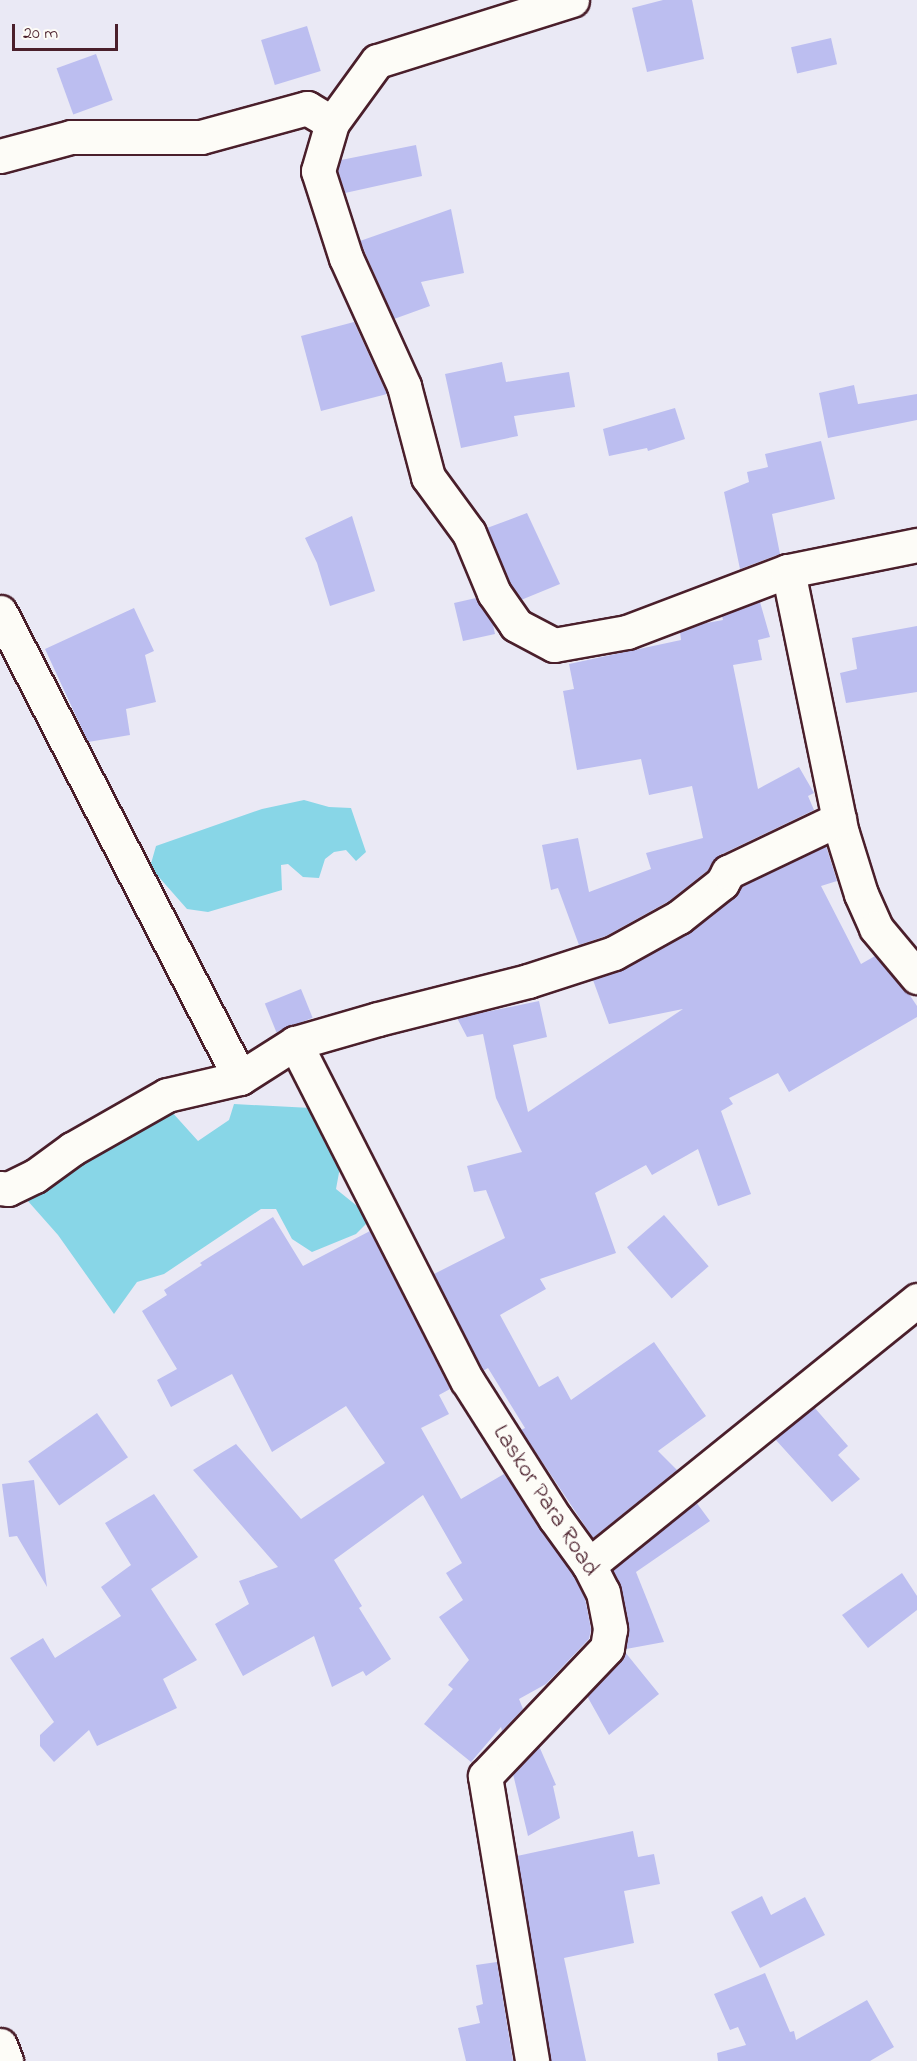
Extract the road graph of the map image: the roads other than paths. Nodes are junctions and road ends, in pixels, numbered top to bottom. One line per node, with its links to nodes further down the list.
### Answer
1 (572, 0): 2 (street)
2 (332, 123): 3 (street); 5 (street)
3 (0, 156)
4 (917, 545): 5 (street)
5 (788, 572): 7 (street)
6 (0, 612): 10 (street)
7 (839, 819): 8 (street); 9 (street)
8 (917, 977)
9 (295, 1043): 10 (street); 13 (street, Laskor Para Road)
10 (240, 1078): 11 (street)
11 (0, 1188)
12 (912, 1314): 13 (street)
13 (589, 1565): 16 (street, Laskor Para Road)
14 (0, 2045): 15 (street)
15 (6, 2061)
16 (532, 2061)

